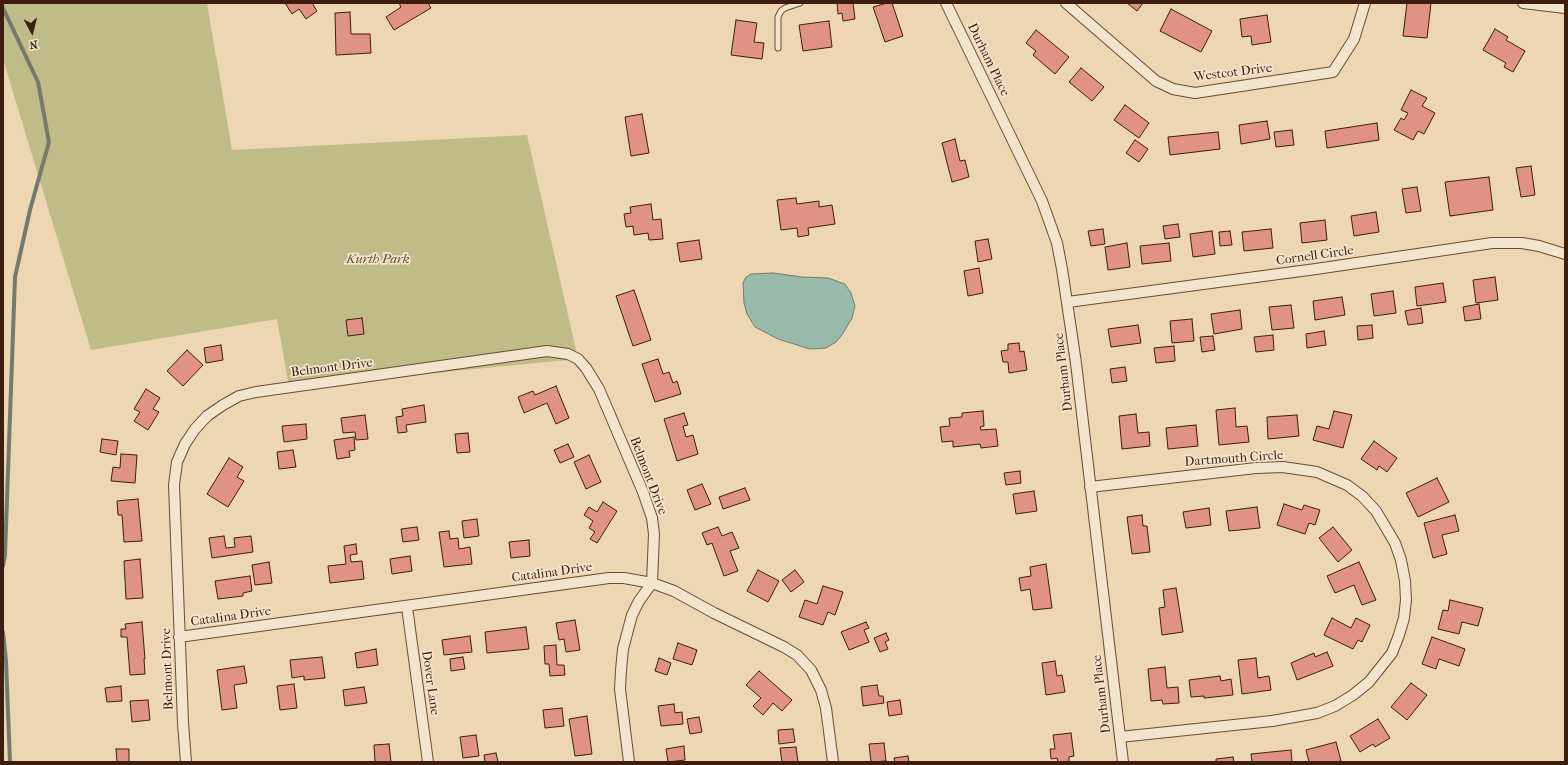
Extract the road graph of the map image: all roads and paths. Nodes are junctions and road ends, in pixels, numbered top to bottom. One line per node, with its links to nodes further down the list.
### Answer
1 (800, 3): 7 (lane)
2 (946, 3): 9 (street, Durham Place)
3 (1066, 3): 4 (street, Westcot Drive)
4 (1365, 3)
5 (1523, 3): 6 (street)
6 (1565, 8)
7 (778, 48)
8 (1565, 254): 9 (street, Cornell Circle)
9 (1068, 302): 10 (street, Durham Place)
10 (1090, 487): 14 (street, Durham Place); 14 (street, Dartmouth Circle)
11 (652, 583): 12 (street, Catalina Drive); 13 (street, Belmont Drive); 17 (street); 18 (street, Catalina Drive)
12 (407, 607): 13 (street, Catalina Drive); 16 (street, Dover Lane)
13 (179, 637): 15 (street, Belmont Drive)
14 (1120, 737): 19 (street, Durham Place)
15 (186, 762)
16 (428, 762)
17 (629, 762)
18 (833, 762)
19 (1123, 762)

